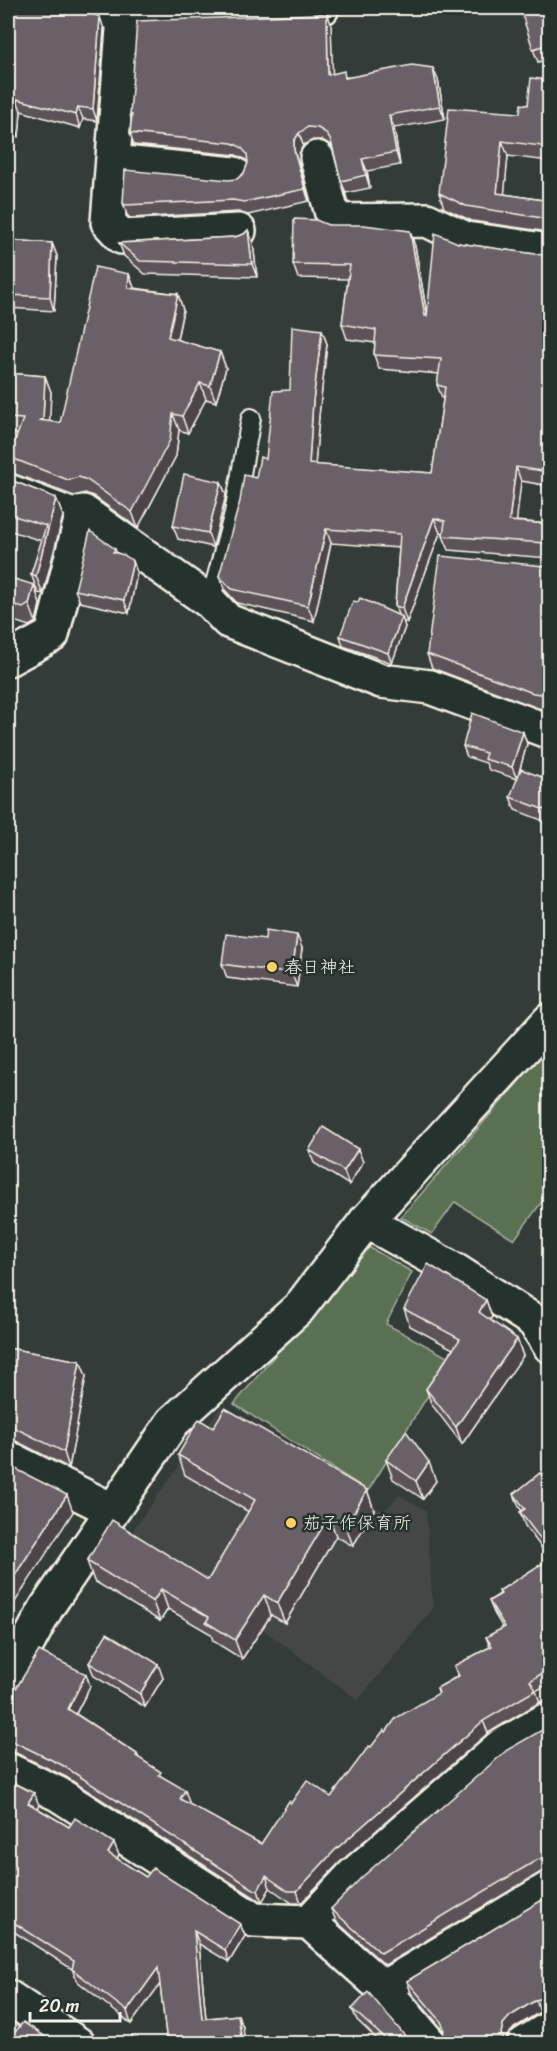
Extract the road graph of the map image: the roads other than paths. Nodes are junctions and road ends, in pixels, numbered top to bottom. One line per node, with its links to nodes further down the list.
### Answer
1 (322, 8): 2 (street)
2 (112, 12): 4 (street)
3 (317, 158): 7 (street)
4 (113, 162): 5 (street); 6 (street)
5 (234, 174)
6 (239, 231)
7 (549, 251)
8 (251, 418): 11 (lane)
9 (8, 483): 10 (lane)
10 (83, 512): 11 (street); 12 (street)
11 (210, 602): 13 (street)
12 (8, 659)
13 (549, 732)
14 (549, 1020): 15 (street)
15 (366, 1221): 16 (street); 18 (street)
16 (549, 1346)
17 (8, 1458): 18 (street)
18 (112, 1510): 19 (street)
19 (12, 1662)
20 (549, 1718): 23 (street)
21 (8, 1770): 23 (street)
22 (549, 1887): 24 (street)
23 (309, 1922): 24 (street)
24 (383, 1988): 28 (street)
25 (8, 1997): 27 (street)
26 (549, 2028): 29 (street)
27 (78, 2043)
28 (430, 2043)
29 (524, 2043)

